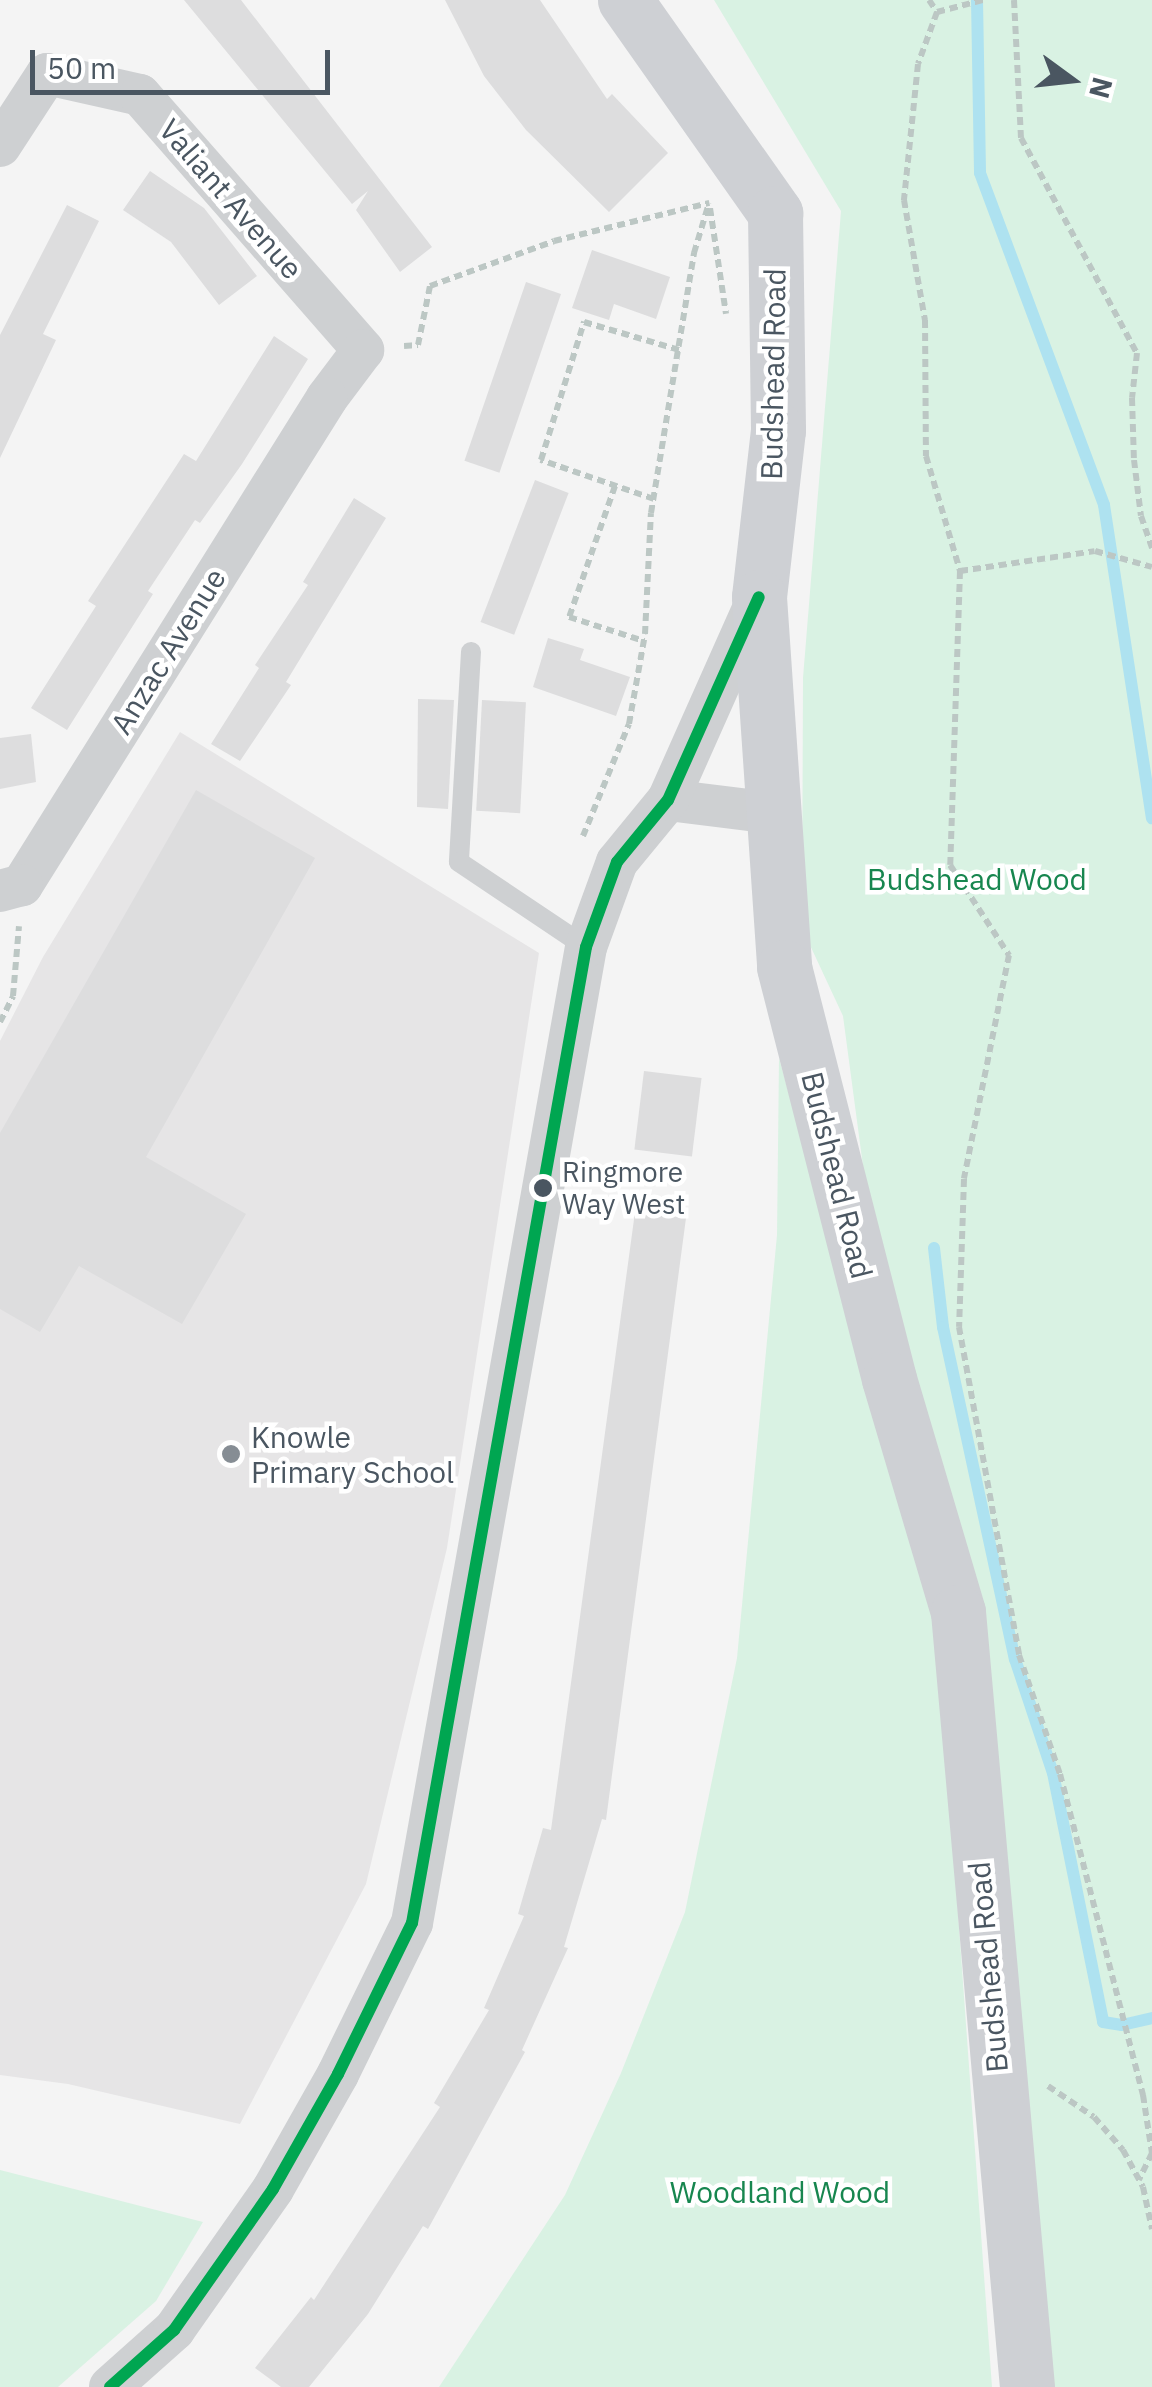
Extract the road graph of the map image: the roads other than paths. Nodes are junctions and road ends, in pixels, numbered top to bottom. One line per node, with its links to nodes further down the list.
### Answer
1 (625, 0): 4 (street, Budshead Road)
2 (0, 146): 3 (street, Valiant Avenue)
3 (327, 398): 8 (street, Anzac Avenue)
4 (759, 597): 6 (street); 7 (street, Budshead Road)
5 (471, 652): 9 (lane)
6 (668, 800): 7 (street); 9 (street)
7 (774, 814): 11 (street, Budshead Road)
8 (11, 888)
9 (586, 947): 10 (street)
10 (110, 2387)
11 (1026, 2387)

